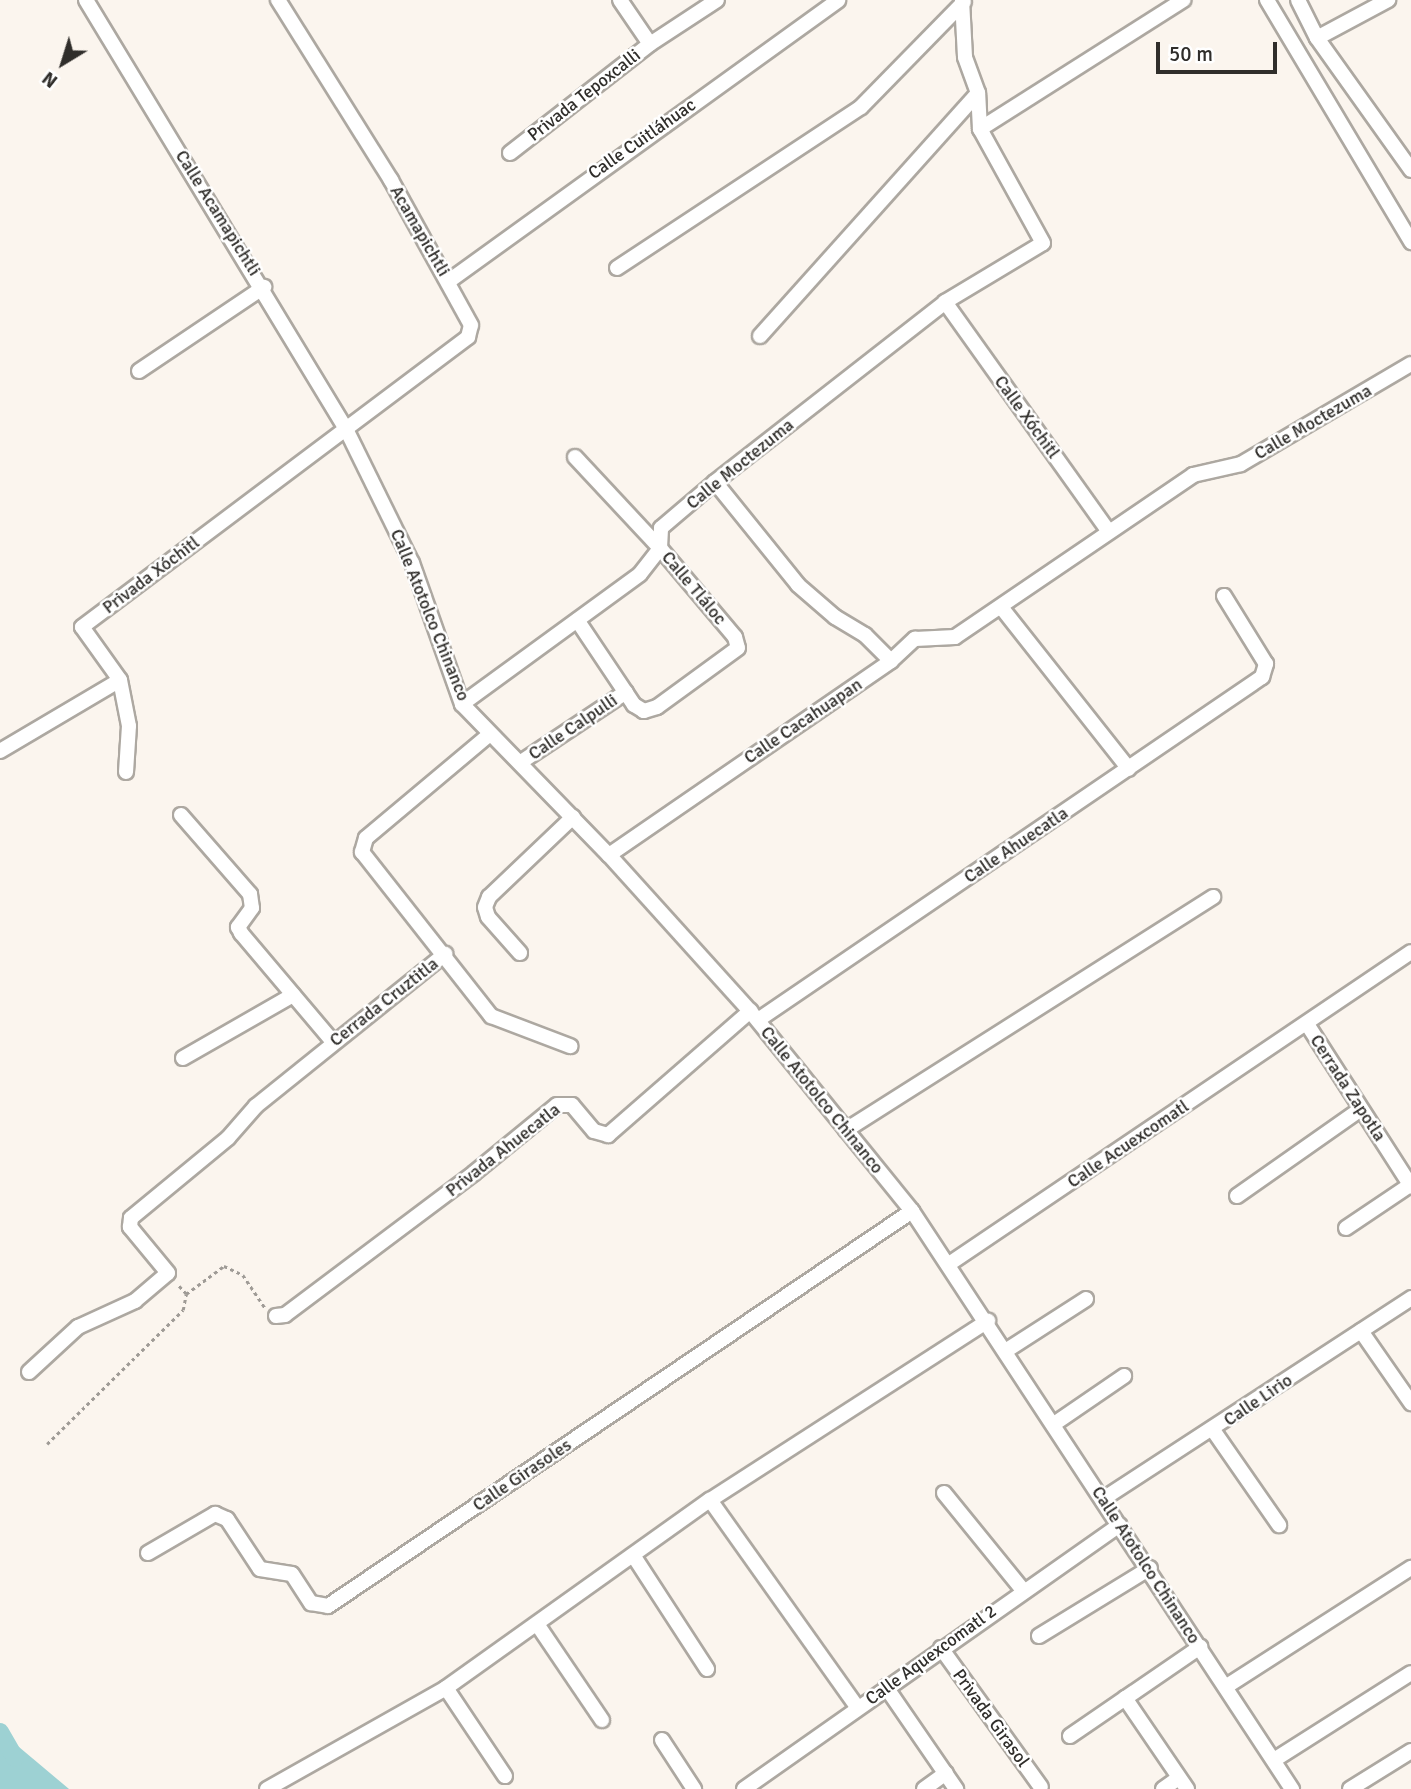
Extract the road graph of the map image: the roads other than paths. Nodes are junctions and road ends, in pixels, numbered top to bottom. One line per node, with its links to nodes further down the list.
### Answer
1 (86, 0): 20 (street, Calle Acamapichtli)
2 (278, 0): 19 (street, Acamapichtli)
3 (620, 0): 12 (street, Privada Tepoxcalli)
4 (717, 0): 12 (street)
5 (838, 0): 19 (street, Calle Cuitláhuac)
6 (1183, 0): 14 (street)
7 (1268, 0): 17 (street)
8 (1298, 0): 11 (street)
9 (1388, 0): 11 (street)
10 (963, 1): 13 (street); 18 (street)
11 (1317, 38): 16 (street)
12 (650, 44): 15 (street, Privada Tepoxcalli)
13 (978, 93): 14 (street); 22 (street)
14 (980, 130): 21 (street, Calle Moctezuma)
15 (510, 153)
16 (1411, 170)
17 (1411, 242)
18 (617, 268)
19 (449, 281): 25 (street, Acamapichtli)
20 (264, 287): 24 (street); 25 (street, Calle Acamapichtli)
21 (945, 302): 27 (street, Calle Moctezuma); 28 (street, Calle Xóchitl)
22 (760, 335)
23 (1411, 364): 28 (street, Calle Moctezuma)
24 (139, 371)
25 (346, 429): 34 (street, Privada Xóchitl); 36 (street, Calle Atotolco Chinanco)
26 (575, 457): 29 (street, Calle Tláloc)
27 (715, 482): 29 (street, Calle Moctezuma); 33 (street)
28 (1110, 533): 31 (street, Calle Moctezuma)
29 (660, 548): 32 (street, Calle Moctezuma); 35 (street, Calle Tláloc)
30 (1224, 596): 40 (street, Calle Ahuecatla)
31 (1001, 607): 33 (street, Calle Cacahuapan); 40 (street)
32 (577, 620): 35 (street, Calle Tláloc); 36 (street, Calle Moctezuma)
33 (891, 661): 44 (street, Calle Cacahuapan)
34 (120, 680): 38 (street); 41 (street, Privada Xóchitl)
35 (626, 692): 39 (street, Calle Calpulli)
36 (462, 704): 37 (street, Calle Atotolco Chinanco)
37 (490, 734): 39 (street, Calle Atotolco Chinanco); 48 (street, Cerrada Cruztitla)
38 (0, 751)
39 (521, 762): 43 (street, Calle Atotolco Chinanco)
40 (1129, 769): 50 (street, Calle Ahuecatla)
41 (126, 772)
42 (181, 815): 49 (street)
43 (573, 817): 44 (street, Calle Atotolco Chinanco); 47 (street)
44 (609, 855): 50 (street, Calle Atotolco Chinanco)
45 (1213, 897): 56 (street)
46 (1411, 952): 51 (street, Calle Acuexcomatl)
47 (520, 953)
48 (445, 954): 52 (street, Cerrada Cruztitla); 53 (street)
49 (293, 995): 52 (street); 54 (street)
50 (754, 1016): 56 (street, Calle Atotolco Chinanco); 64 (street, Privada Ahuecatla)
51 (1307, 1024): 55 (street, Cerrada Zapotla); 61 (street, Calle Acuexcomatl)
52 (333, 1042): 68 (street, Cerrada Cruztitla)
53 (570, 1046)
54 (183, 1058)
55 (1361, 1109): 57 (street, Cerrada Zapotla); 58 (street)
56 (846, 1130): 59 (street, Calle Atotolco Chinanco)
57 (1410, 1186): 60 (street)
58 (1237, 1196)
59 (912, 1211): 61 (street, Calle Atotolco Chinanco); 78 (street, Calle Girasoles)
60 (1346, 1228)
61 (950, 1264): 65 (street, Calle Atotolco Chinanco)
62 (1411, 1298): 66 (street, Calle Lirio)
63 (1086, 1299): 67 (street)
64 (276, 1316)
65 (988, 1321): 67 (street, Calle Atotolco Chinanco); 75 (street)
66 (1362, 1331): 70 (street); 72 (street, Calle Lirio)
67 (1007, 1350): 71 (street, Calle Atotolco Chinanco)
68 (29, 1372)
69 (1124, 1376): 71 (street)
70 (1411, 1403)
71 (1054, 1424): 74 (street, Calle Atotolco Chinanco)
72 (1213, 1430): 74 (street, Calle Lirio); 77 (street)
73 (944, 1493): 82 (street)
74 (1103, 1499): 76 (street, Calle Atotolco Chinanco)
75 (710, 1500): 79 (street); 93 (street)
76 (1119, 1525): 80 (street, Calle Atotolco Chinanco); 82 (street, Calle Aquexcomatl 2)
77 (1279, 1525)
78 (148, 1553)
79 (633, 1555): 83 (street); 87 (street)
80 (1150, 1568): 84 (street); 85 (street, Calle Atotolco Chinanco)
81 (1411, 1568): 89 (street)
82 (1023, 1589): 86 (street, Calle Aquexcomatl 2)
83 (537, 1624): 91 (street); 94 (street)
84 (1039, 1636)
85 (1200, 1647): 89 (street, Calle Atotolco Chinanco); 92 (street)
86 (941, 1648): 90 (street, Calle Aquexcomatl 2); 102 (street, Privada Girasol)
87 (706, 1669)
88 (1411, 1673): 98 (street)
89 (1227, 1686): 98 (street, Calle Atotolco Chinanco)
90 (886, 1687): 93 (street, Calle Aquexcomatl 2); 99 (street)
91 (446, 1688): 100 (street); 103 (street)
92 (1125, 1698): 95 (street); 101 (street)
93 (858, 1708): 105 (street, Calle Aquexcomatl 2)
94 (602, 1720)
95 (1070, 1736)
96 (662, 1740): 104 (street)
97 (1411, 1751): 110 (street)
98 (1274, 1760): 109 (street, Calle Atotolco Chinanco)
99 (946, 1773): 106 (street); 107 (street)
100 (505, 1776)
101 (1183, 1784): 108 (street)
102 (1041, 1787)
103 (267, 1789)
104 (694, 1789)
105 (744, 1789)
106 (924, 1789)
107 (956, 1789)
108 (1163, 1789)
109 (1291, 1789)
110 (1350, 1789)

